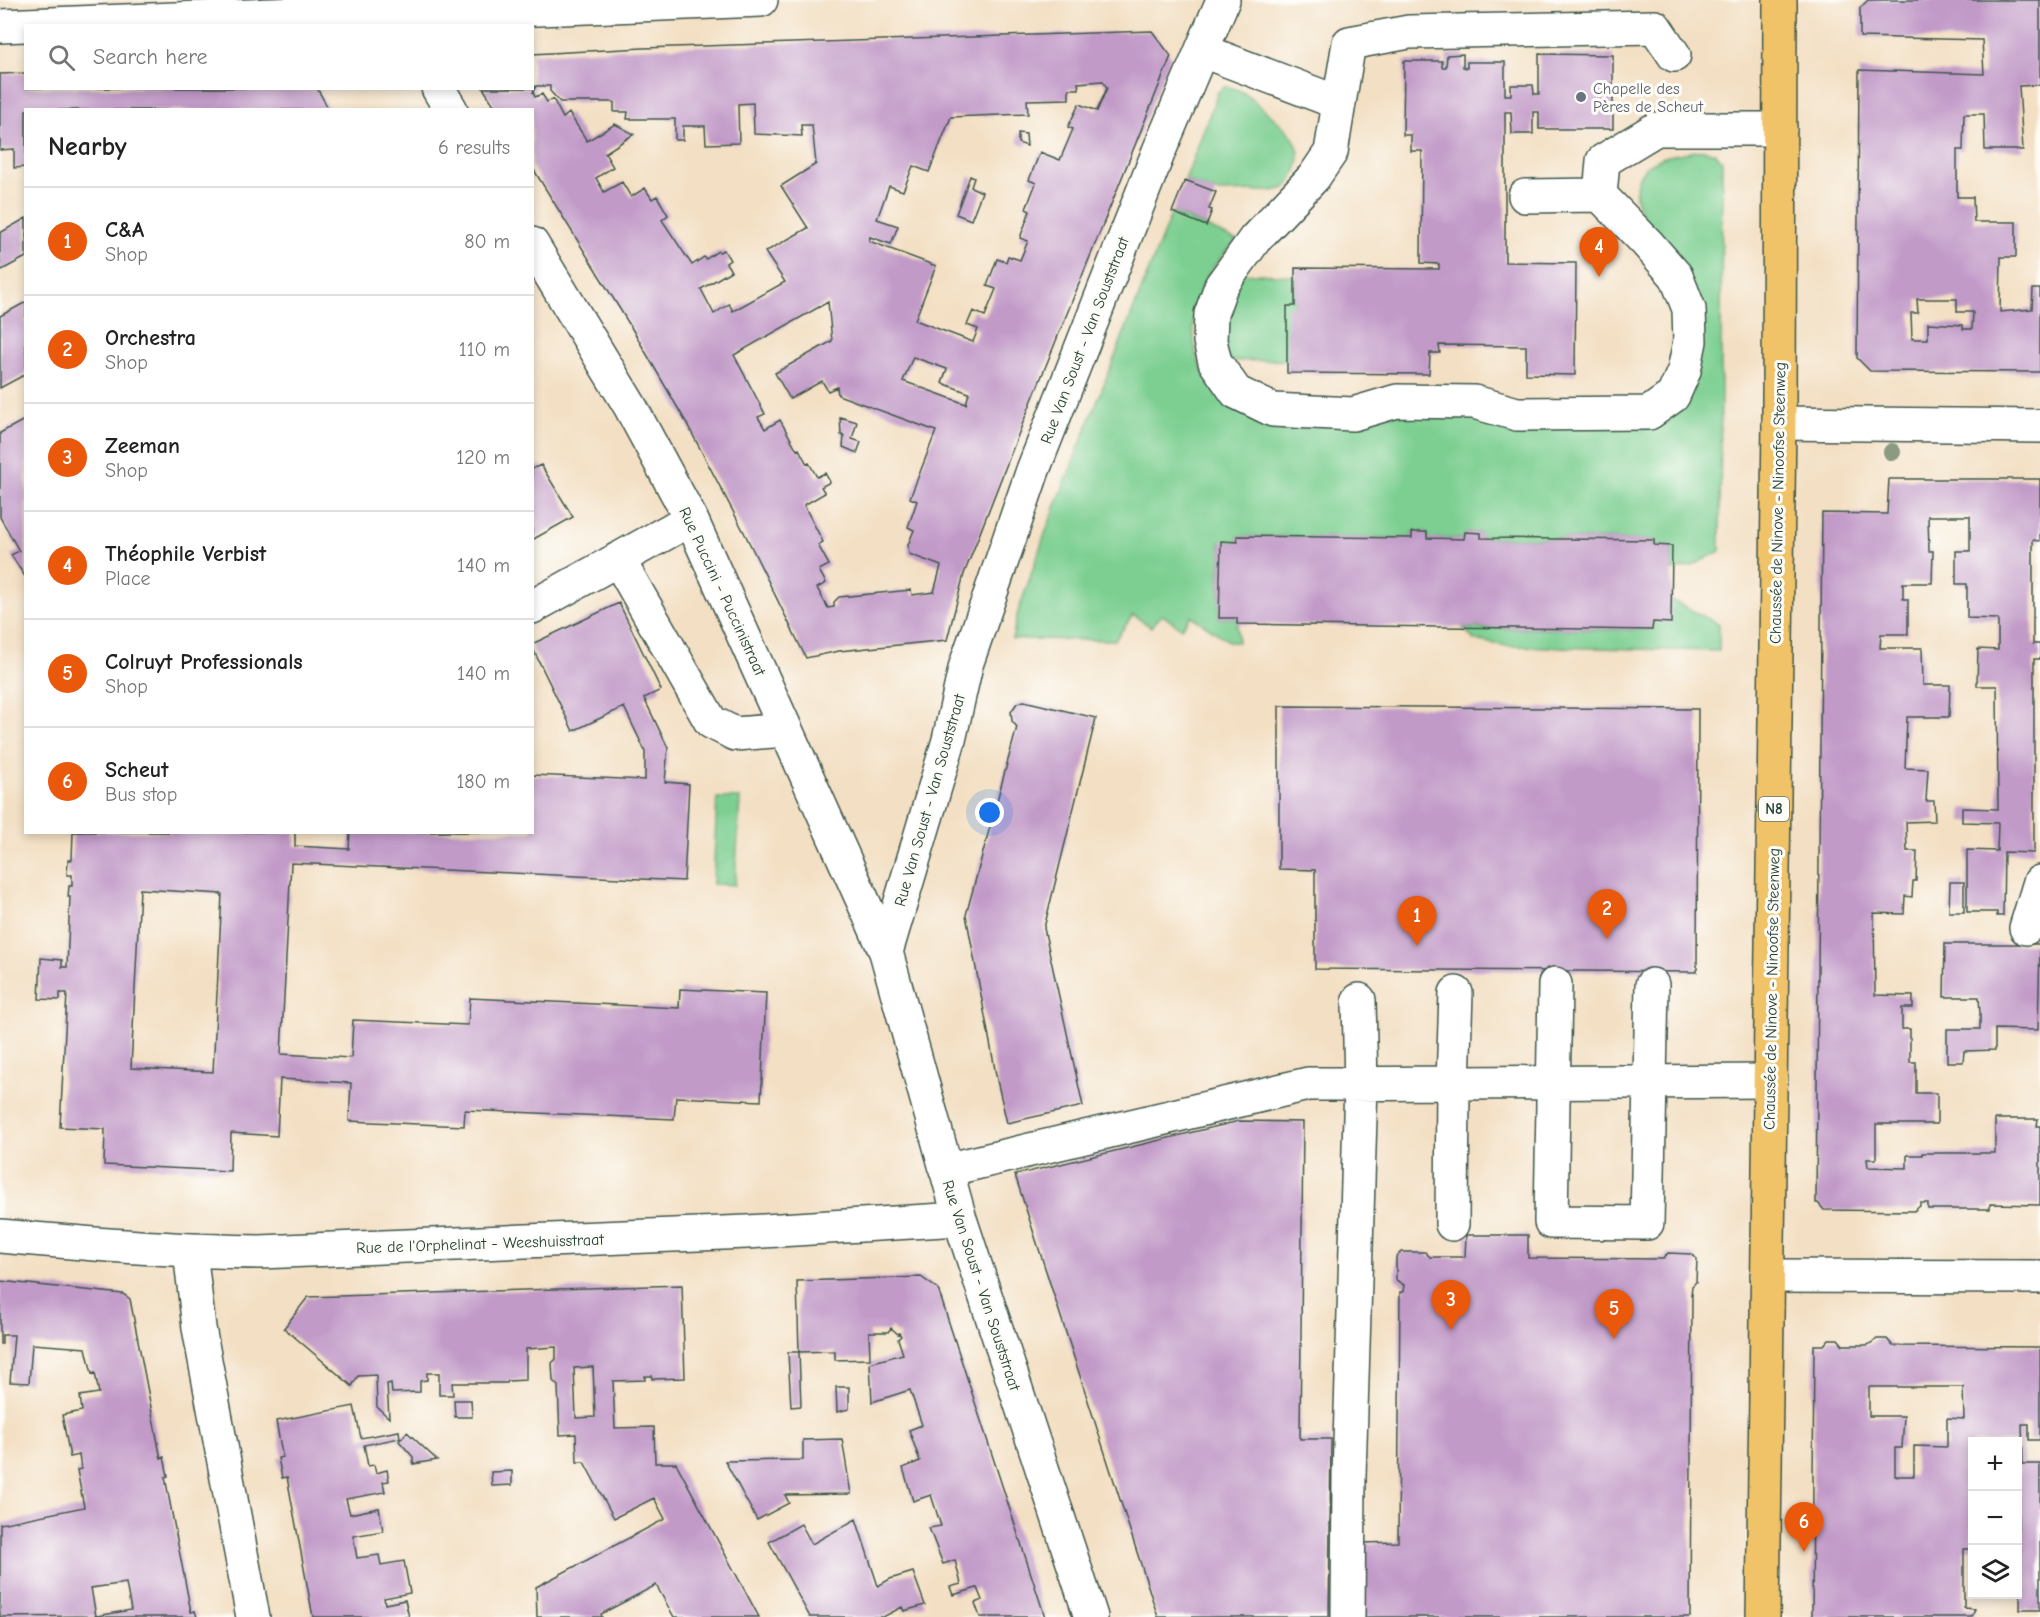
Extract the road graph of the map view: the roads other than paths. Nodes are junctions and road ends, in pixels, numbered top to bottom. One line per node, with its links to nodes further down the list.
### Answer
1 (760, 0): 4 (street)
2 (1223, 0): 8 (street, Rue Van Soust - Van Souststraat)
3 (1780, 0): 13 (main road, Chaussée de Ninove - Ninoofse Steenweg / N8)
4 (386, 14): 5 (street)
5 (50, 24)
6 (24, 25): 7 (street)
7 (0, 26)
8 (1203, 51): 11 (street); 25 (street, Rue Van Soust - Van Souststraat)
9 (1674, 55): 11 (street)
10 (439, 90): 12 (street)
11 (1340, 103): 14 (street)
12 (450, 108)
13 (1780, 129): 14 (street); 17 (main road, Chaussée de Ninove - Ninoofse Steenweg / N8)
14 (1600, 195): 15 (street)
15 (1525, 196)
16 (534, 247): 19 (street, Rue Puccini - Puccinistraat)
17 (1779, 423): 18 (street); 31 (main road, Chaussée de Ninove - Ninoofse Steenweg / N8)
18 (2040, 426)
19 (691, 519): 20 (street); 22 (street, Rue Puccini - Puccinistraat)
20 (618, 559): 21 (street); 22 (street)
21 (534, 606)
22 (786, 730): 25 (street, Rue Puccini - Puccinistraat)
23 (2040, 882): 24 (street)
24 (2026, 928)
25 (886, 952): 35 (street, Rue Van Soust - Van Souststraat)
26 (1554, 984): 32 (street)
27 (1652, 985): 30 (street)
28 (1456, 993): 33 (street)
29 (1359, 1000): 34 (street)
30 (1650, 1081): 31 (street); 32 (street); 32 (street)
31 (1771, 1081): 40 (main road, Chaussée de Ninove - Ninoofse Steenweg / N8)
32 (1552, 1082): 33 (street)
33 (1453, 1083): 34 (street); 37 (street)
34 (1361, 1084): 35 (street); 44 (street)
35 (946, 1170): 36 (street, Rue Van Soust - Van Souststraat)
36 (960, 1219): 39 (street, Rue de l'Orphelinat - Weeshuisstraat); 43 (street, Rue Van Soust - Van Souststraat)
37 (1452, 1224)
38 (0, 1236): 39 (street, Rue de l'Orphelinat - Weeshuisstraat)
39 (190, 1251): 42 (street)
40 (1767, 1276): 41 (street); 45 (main road, Chaussée de Ninove - Ninoofse Steenweg / N8)
41 (2040, 1277)
42 (253, 1617)
43 (1091, 1617)
44 (1348, 1617)
45 (1763, 1617)

